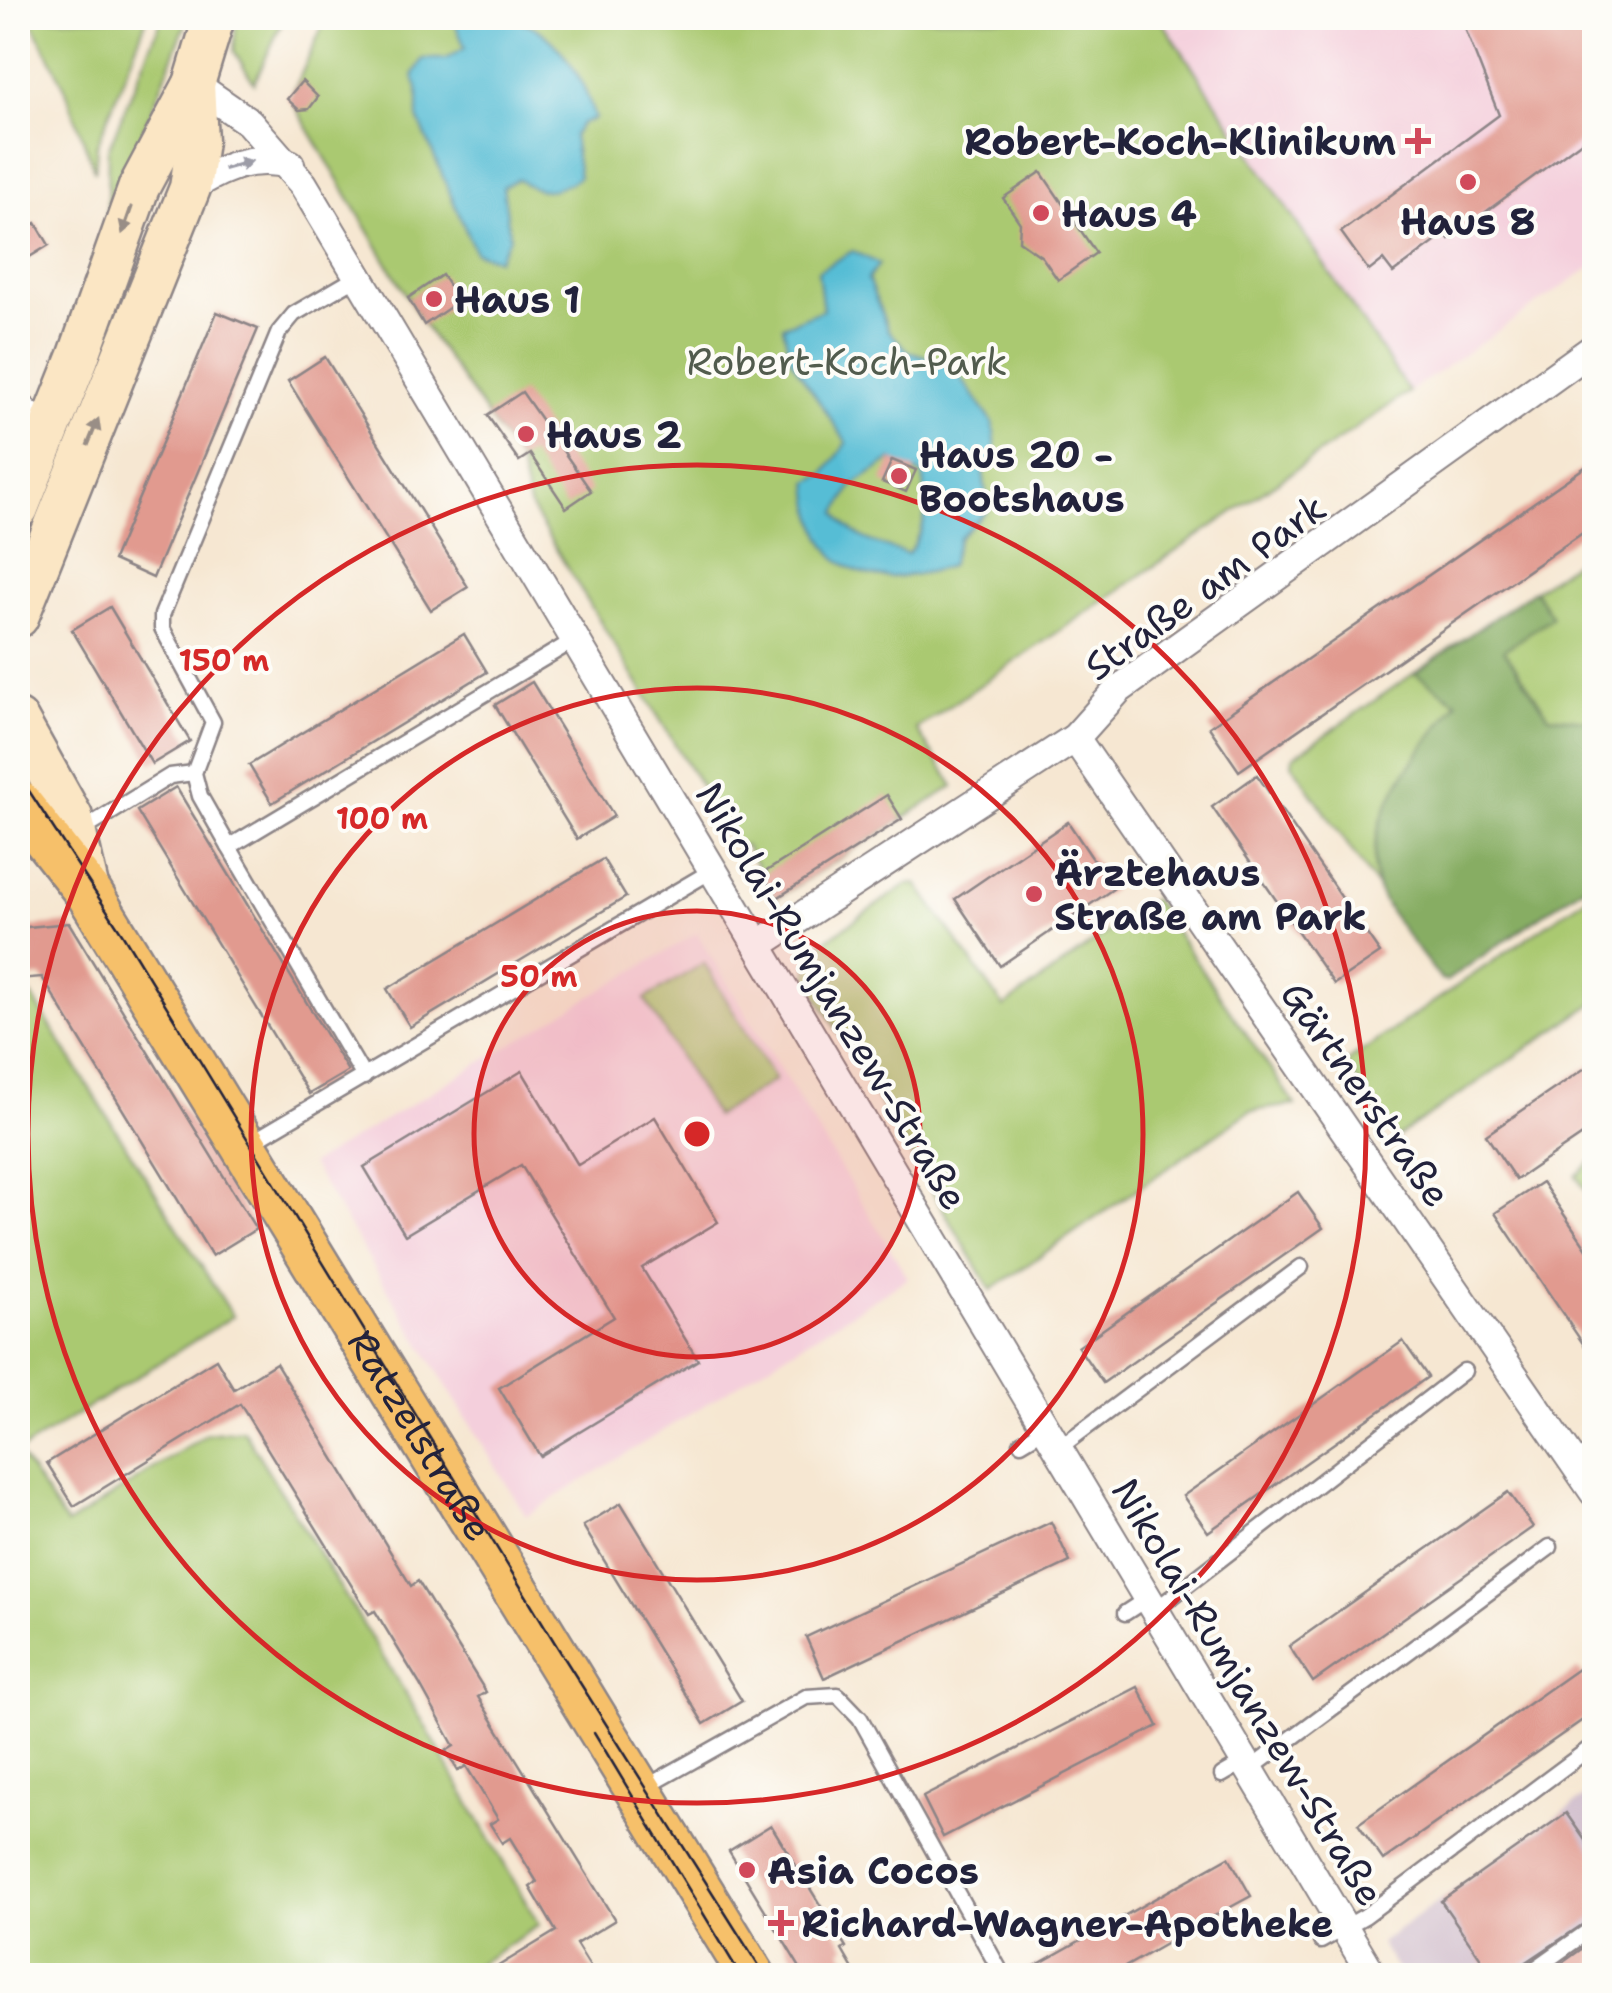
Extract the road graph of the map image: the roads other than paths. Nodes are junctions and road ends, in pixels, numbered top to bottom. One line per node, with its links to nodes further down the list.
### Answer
1 (214, 18): 2 (main road)
2 (194, 84): 3 (street, Nikolai-Rumjanzew-Straße); 4 (main road); 8 (main road, one-way to 8)
3 (290, 164): 4 (street, one-way to 3); 5 (street, Nikolai-Rumjanzew-Straße)
4 (190, 188): 10 (main road, one-way to 4)
5 (359, 276): 11 (street, Nikolai-Rumjanzew-Straße); 14 (lane)
6 (1594, 348): 13 (street, Straße am Park)
7 (18, 406): 8 (street)
8 (48, 433): 9 (main road)
9 (18, 508)
10 (18, 617)
11 (576, 639): 17 (lane); 18 (street, Nikolai-Rumjanzew-Straße)
12 (18, 720): 16 (main road, Ratzelstraße)
13 (1075, 738): 19 (street, Straße am Park); 26 (street, Gärtnerstraße)
14 (194, 773): 16 (lane); 17 (lane)
15 (18, 802): 16 (main road, Ratzelstraße)
16 (49, 840): 21 (main road, Ratzelstraße)
17 (229, 847): 20 (lane)
18 (713, 870): 19 (street, Nikolai-Rumjanzew-Straße); 20 (lane)
19 (758, 945): 24 (street, Nikolai-Rumjanzew-Straße)
20 (364, 1077): 21 (lane)
21 (245, 1146): 31 (main road, Ratzelstraße)
22 (1302, 1268): 24 (lane)
23 (1464, 1371): 28 (lane)
24 (1053, 1438): 25 (lane); 28 (street, Nikolai-Rumjanzew-Straße)
25 (1021, 1443)
26 (1594, 1492)
27 (1550, 1547): 30 (lane)
28 (1143, 1607): 30 (street, Nikolai-Rumjanzew-Straße)
29 (1594, 1745): 33 (lane)
30 (1239, 1768): 33 (street, Nikolai-Rumjanzew-Straße)
31 (638, 1792): 34 (main road, Ratzelstraße); 35 (lane)
32 (1594, 1927): 37 (lane)
33 (1333, 1935): 36 (street, Nikolai-Rumjanzew-Straße)
34 (752, 1976)
35 (1003, 1976)
36 (1373, 1976)
37 (1526, 1976)

